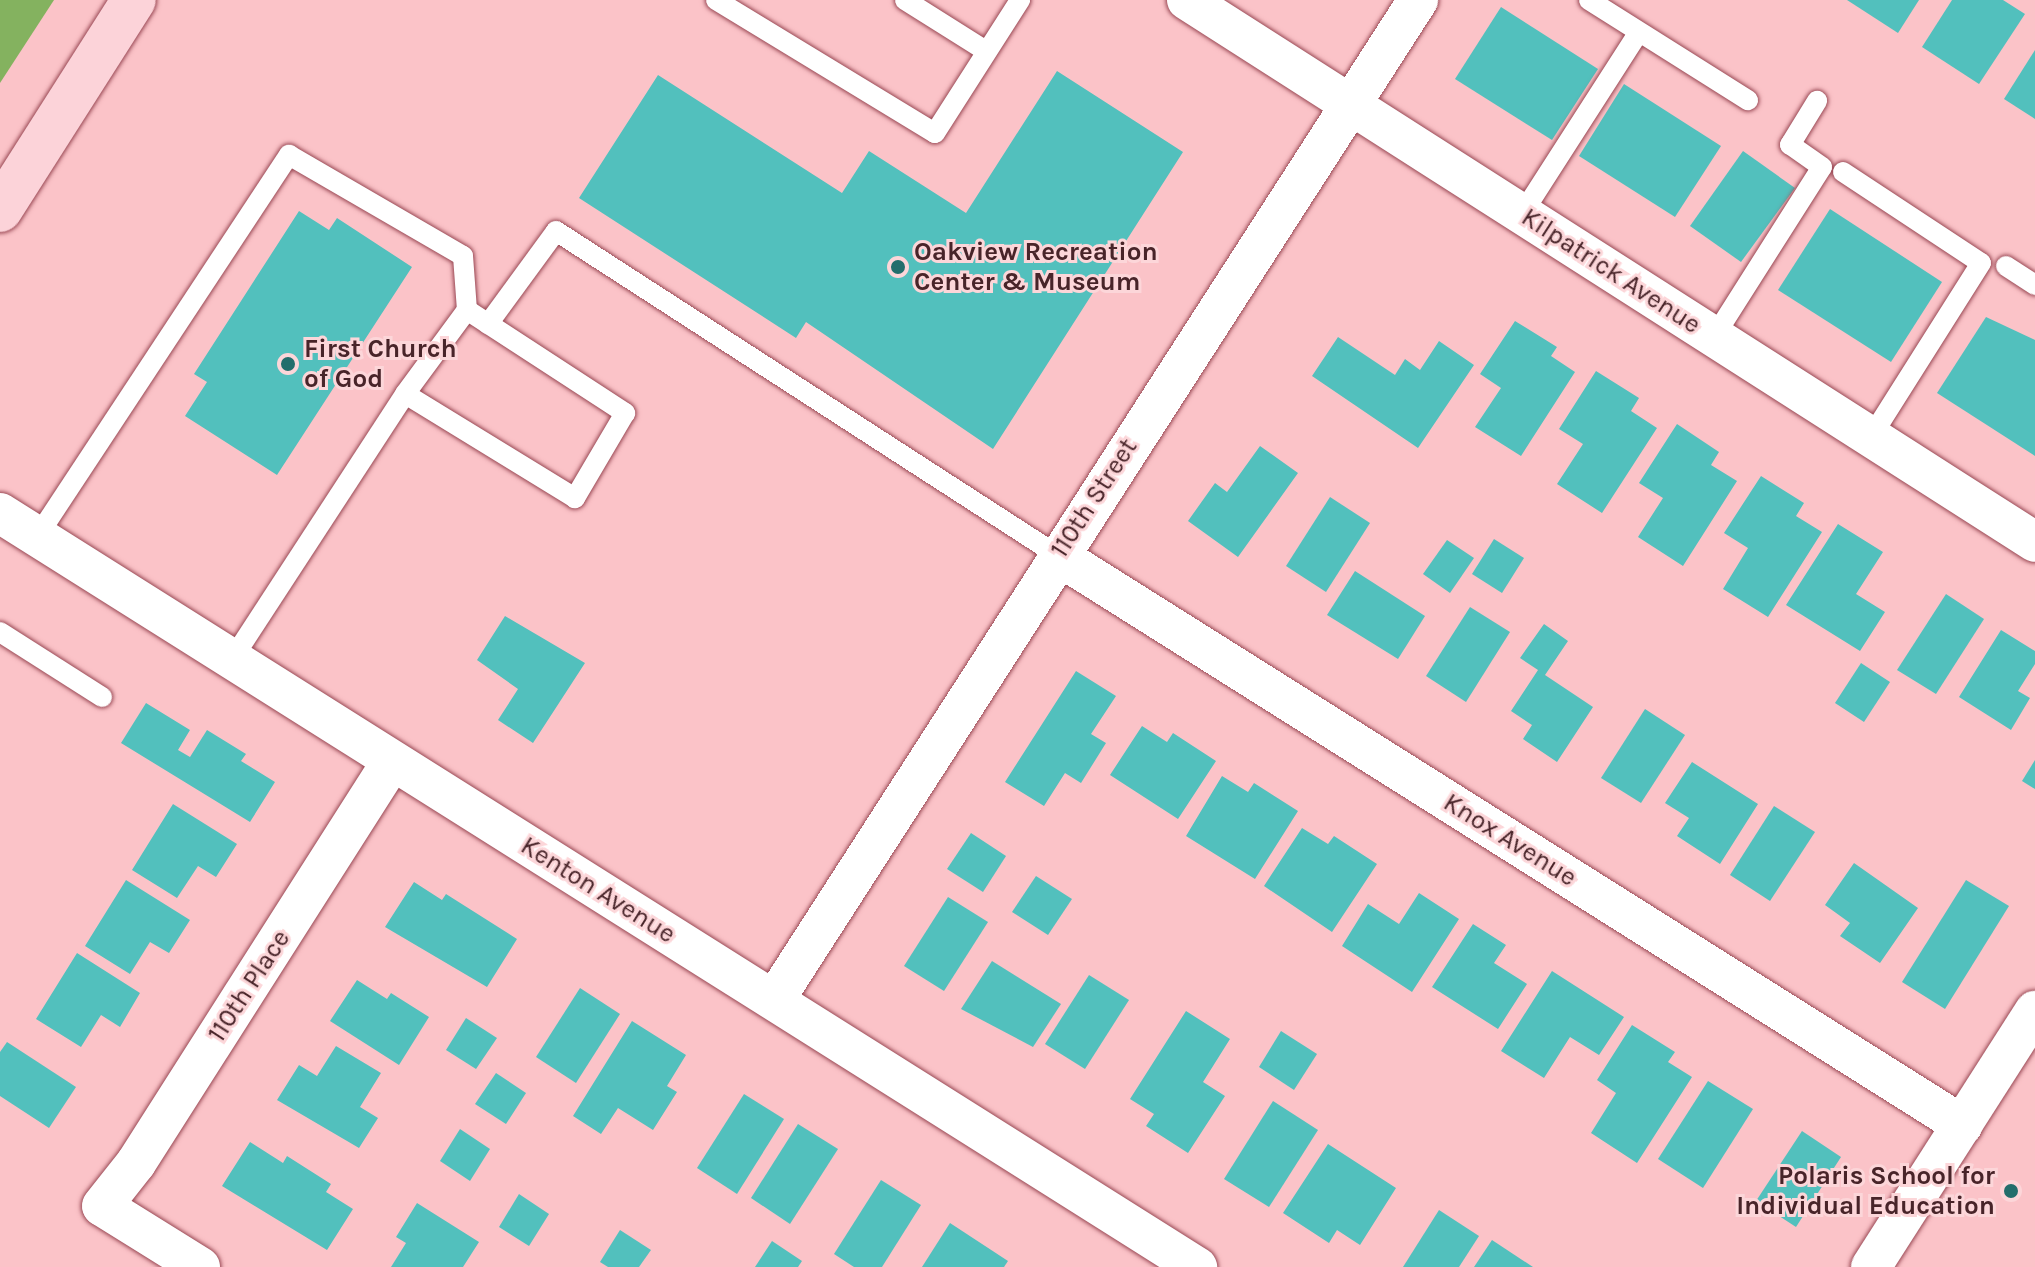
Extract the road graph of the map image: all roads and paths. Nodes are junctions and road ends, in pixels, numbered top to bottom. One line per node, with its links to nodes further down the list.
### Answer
1 (134, 0): 14 (main road)
2 (716, 0): 9 (lane)
3 (905, 0): 9 (lane)
4 (1020, 0): 9 (lane)
5 (1187, 0): 12 (street, Kilpatrick Avenue)
6 (1418, 0): 12 (street, 110th Street)
7 (1589, 0): 8 (lane)
8 (1638, 33): 10 (lane); 15 (lane)
9 (986, 51)
10 (1748, 100)
11 (1817, 101): 20 (lane)
12 (1350, 104): 15 (street, Kilpatrick Avenue); 26 (street, 110th Street)
13 (1843, 172): 22 (lane)
14 (0, 210)
15 (1522, 214): 20 (street, Kilpatrick Avenue)
16 (2006, 266): 17 (lane)
17 (2035, 285)
18 (467, 310): 19 (lane); 21 (lane); 24 (lane)
19 (488, 324): 21 (lane); 26 (lane)
20 (1714, 337): 22 (street, Kilpatrick Avenue)
21 (405, 394): 28 (lane)
22 (1871, 437): 25 (street, Kilpatrick Avenue)
23 (0, 513): 24 (street, Kenton Avenue)
24 (37, 537): 28 (street, Kenton Avenue)
25 (2035, 542)
26 (1057, 555): 31 (street, 110th Street); 33 (street, Knox Avenue)
27 (0, 632): 29 (lane)
28 (233, 658): 30 (street, Kenton Avenue)
29 (102, 697)
30 (391, 763): 31 (street, Kenton Avenue); 34 (street, 110th Place)
31 (775, 999): 35 (street, Kenton Avenue)
32 (2035, 1011): 33 (street)
33 (1962, 1125): 36 (street)
34 (200, 1267)
35 (1197, 1267)
36 (1871, 1267)

